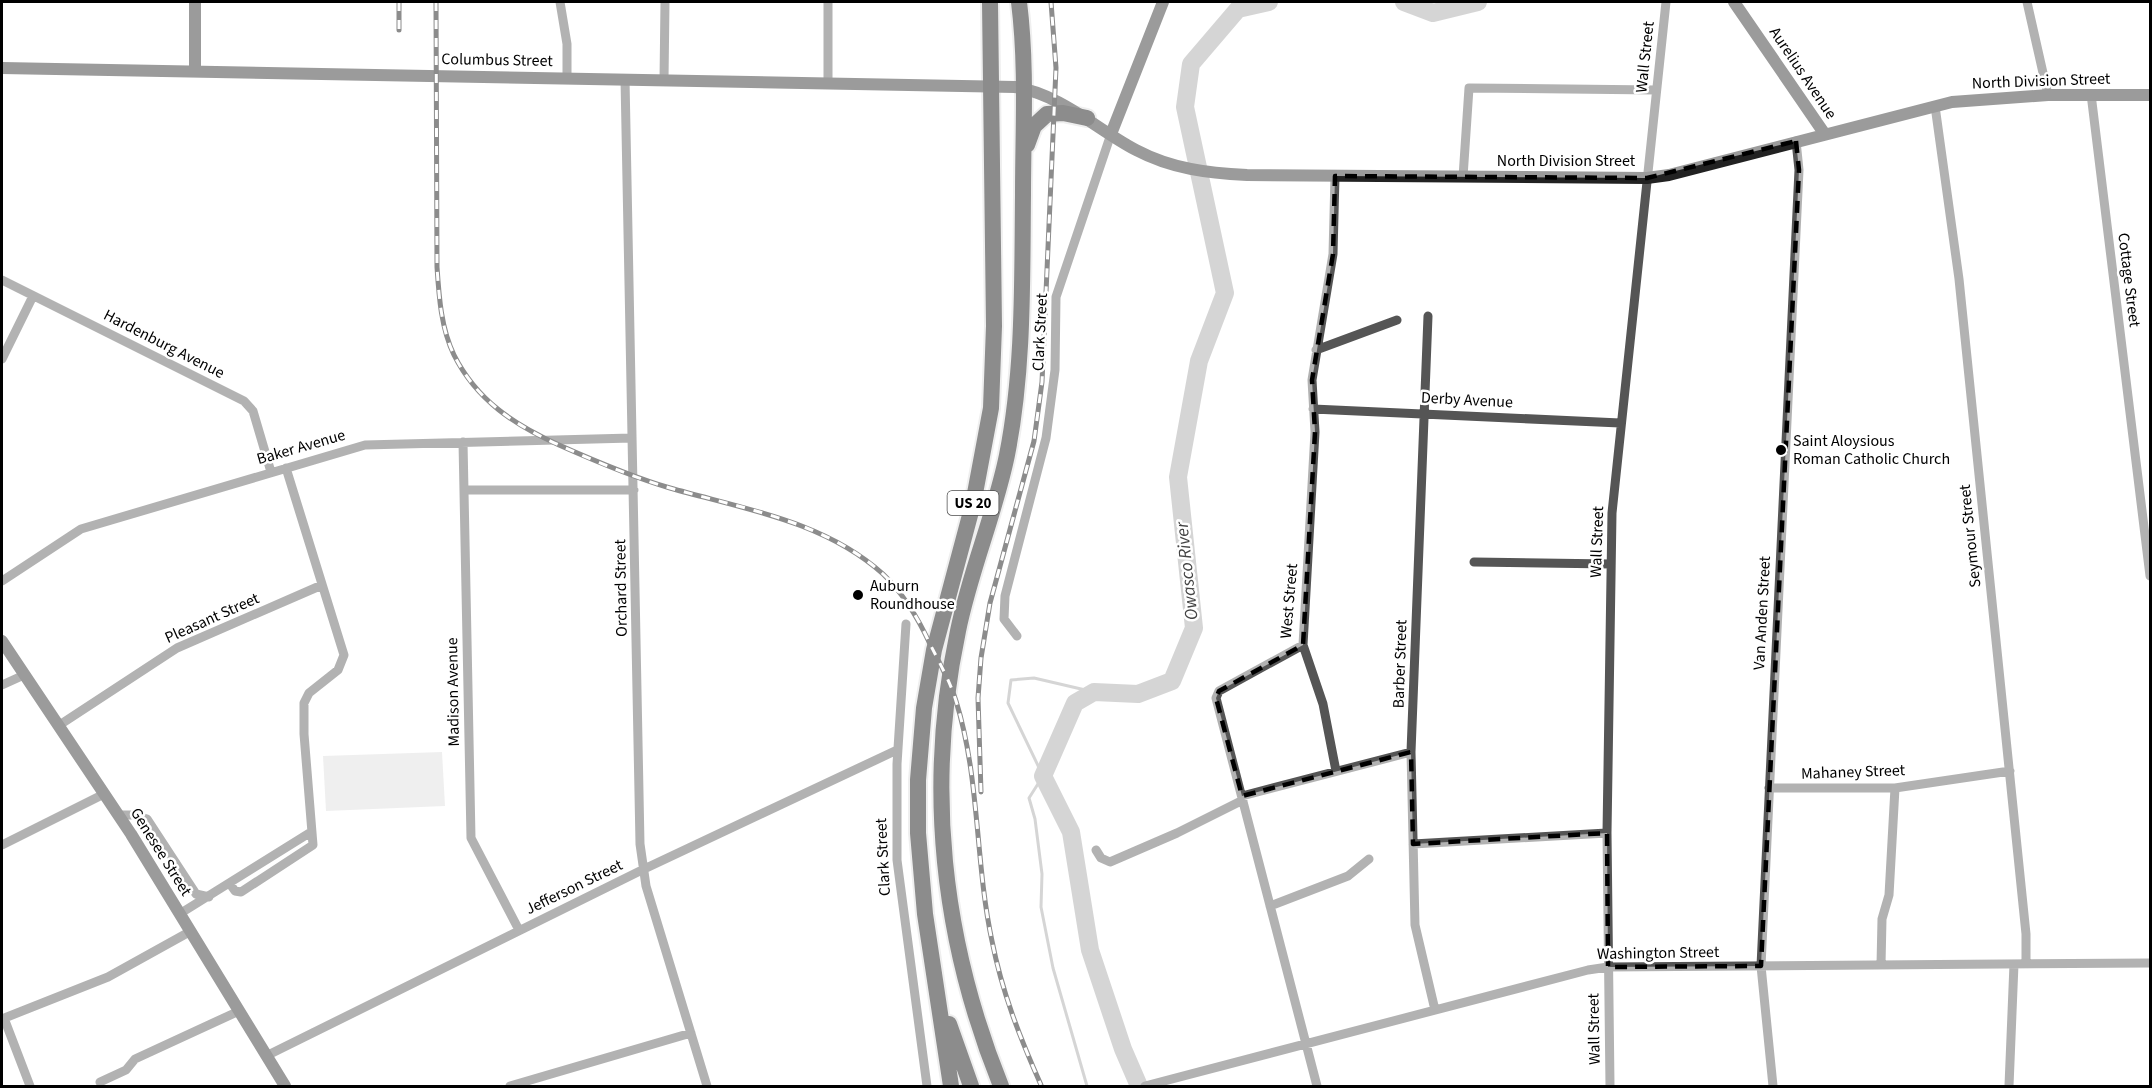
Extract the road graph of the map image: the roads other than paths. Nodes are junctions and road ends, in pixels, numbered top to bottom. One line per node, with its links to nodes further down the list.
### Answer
1 (195, 2): 12 (street)
2 (560, 2): 13 (street)
3 (665, 2): 15 (street)
4 (828, 2): 16 (street)
5 (990, 2): 17 (highway, US 20)
6 (1019, 2): 18 (highway, US 20)
7 (1163, 2): 25 (street, Clark Street)
8 (1666, 2): 19 (street, Wall Street)
9 (1734, 2): 26 (street, Aurelius Avenue)
10 (2027, 2): 21 (street)
11 (2, 68): 12 (street, Columbus Street)
12 (195, 71): 13 (street, Columbus Street)
13 (567, 78): 14 (street, Columbus Street)
14 (625, 79): 15 (street, Columbus Street); 41 (street, Orchard Street)
15 (664, 80): 16 (street, Columbus Street)
16 (828, 83): 17 (street, Columbus Street)
17 (992, 86): 18 (street, North Division Street); 85 (highway, US 20)
18 (1024, 89): 24 (street, North Division Street); 28 (highway, US 20)
19 (1656, 90): 30 (street); 31 (street, Wall Street)
20 (2091, 94): 21 (street, North Division Street); 22 (street, North Division Street); 49 (street, Cottage Street)
21 (2048, 95): 23 (street, North Division Street)
22 (2151, 95)
23 (1935, 106): 26 (street, North Division Street); 62 (street, Seymour Street)
24 (1087, 118): 25 (street, North Division Street); 28 (highway)
25 (1111, 134): 29 (street, North Division Street); 53 (street, Clark Street)
26 (1824, 134): 27 (street, North Division Street)
27 (1796, 141): 31 (street, North Division Street); 63 (street, Van Anden Street)
28 (1023, 164): 101 (highway, US 20)
29 (1335, 176): 30 (street, North Division Street); 36 (street, West Street)
30 (1463, 177): 31 (street, North Division Street)
31 (1647, 178): 40 (street, Wall Street)
32 (2, 280): 33 (street, Hardenburg Avenue)
33 (33, 296): 37 (street); 44 (street, Hardenburg Avenue)
34 (1428, 316): 39 (street, Barber Street)
35 (1397, 320): 36 (street)
36 (1316, 350): 38 (street, West Street)
37 (2, 359)
38 (1313, 409): 39 (street, Derby Avenue); 55 (street, West Street)
39 (1424, 413): 40 (street, Derby Avenue); 60 (street, Barber Street)
40 (1620, 423): 48 (street, Wall Street)
41 (632, 438): 42 (street, Baker Avenue); 46 (street, Orchard Street)
42 (463, 442): 43 (street, Baker Avenue); 45 (street, Madison Avenue)
43 (286, 468): 44 (street, Baker Avenue); 51 (street)
44 (271, 472): 50 (street, Baker Avenue)
45 (465, 490): 46 (street); 77 (street, Madison Avenue)
46 (634, 490): 73 (street, Orchard Street)
47 (1474, 562): 48 (street)
48 (1611, 564): 68 (street, Wall Street)
49 (2151, 576)
50 (2, 581)
51 (322, 585): 58 (street, Pleasant Street); 74 (street)
52 (906, 624): 59 (street, Clark Street)
53 (1017, 636)
54 (2, 640): 56 (street, Genesee Street)
55 (1303, 645): 61 (street); 66 (street, West Street)
56 (24, 675): 57 (street); 58 (street, Genesee Street)
57 (2, 685)
58 (58, 726): 65 (street, Genesee Street)
59 (897, 750): 73 (street, Jefferson Street); 98 (street, Clark Street)
60 (1411, 752): 61 (street); 69 (street, Barber Street)
61 (1336, 771): 66 (street)
62 (2010, 771): 64 (street, Mahaney Street); 79 (street, Seymour Street)
63 (1769, 788): 64 (street, Mahaney Street); 83 (street, Van Anden Street)
64 (1894, 788): 82 (street)
65 (104, 794): 67 (street, Genesee Street); 70 (street)
66 (1242, 798): 71 (street); 75 (street, West Street)
67 (118, 815): 74 (street); 76 (street, Genesee Street)
68 (1607, 833): 69 (street); 84 (street, Wall Street)
69 (1413, 844): 86 (street, Barber Street)
70 (2, 845)
71 (1096, 850)
72 (1369, 859): 75 (street)
73 (642, 870): 77 (street, Jefferson Street); 89 (street, Orchard Street)
74 (209, 897): 76 (street)
75 (1270, 906): 90 (street, West Street)
76 (181, 914): 78 (street, Genesee Street)
77 (519, 930): 91 (street, Jefferson Street)
78 (191, 931): 87 (street, Genesee Street); 88 (street)
79 (2026, 963): 80 (street, Washington Street); 81 (street, Washington Street)
80 (2151, 963)
81 (2014, 964): 82 (street, Washington Street); 105 (street)
82 (1881, 965): 83 (street, Washington Street)
83 (1761, 966): 84 (street, Washington Street); 104 (street, Van Anden Street)
84 (1608, 967): 86 (street, Washington Street); 103 (street, Wall Street)
85 (939, 1004): 99 (highway, US 20); 100 (highway)
86 (1436, 1010): 90 (street, Washington Street)
87 (239, 1011): 91 (street, Genesee Street); 92 (street)
88 (3, 1018): 94 (street)
89 (691, 1033): 96 (street); 97 (street, Orchard Street)
90 (1306, 1044): 93 (street, Washington Street); 102 (street, West Street)
91 (266, 1056): 95 (street, Genesee Street)
92 (100, 1083)
93 (1149, 1085)
94 (30, 1086)
95 (285, 1086)
96 (510, 1086)
97 (707, 1086)
98 (927, 1086)
99 (951, 1086)
100 (971, 1086)
101 (1001, 1086)
102 (1317, 1086)
103 (1610, 1086)
104 (1773, 1086)
105 (2009, 1086)

